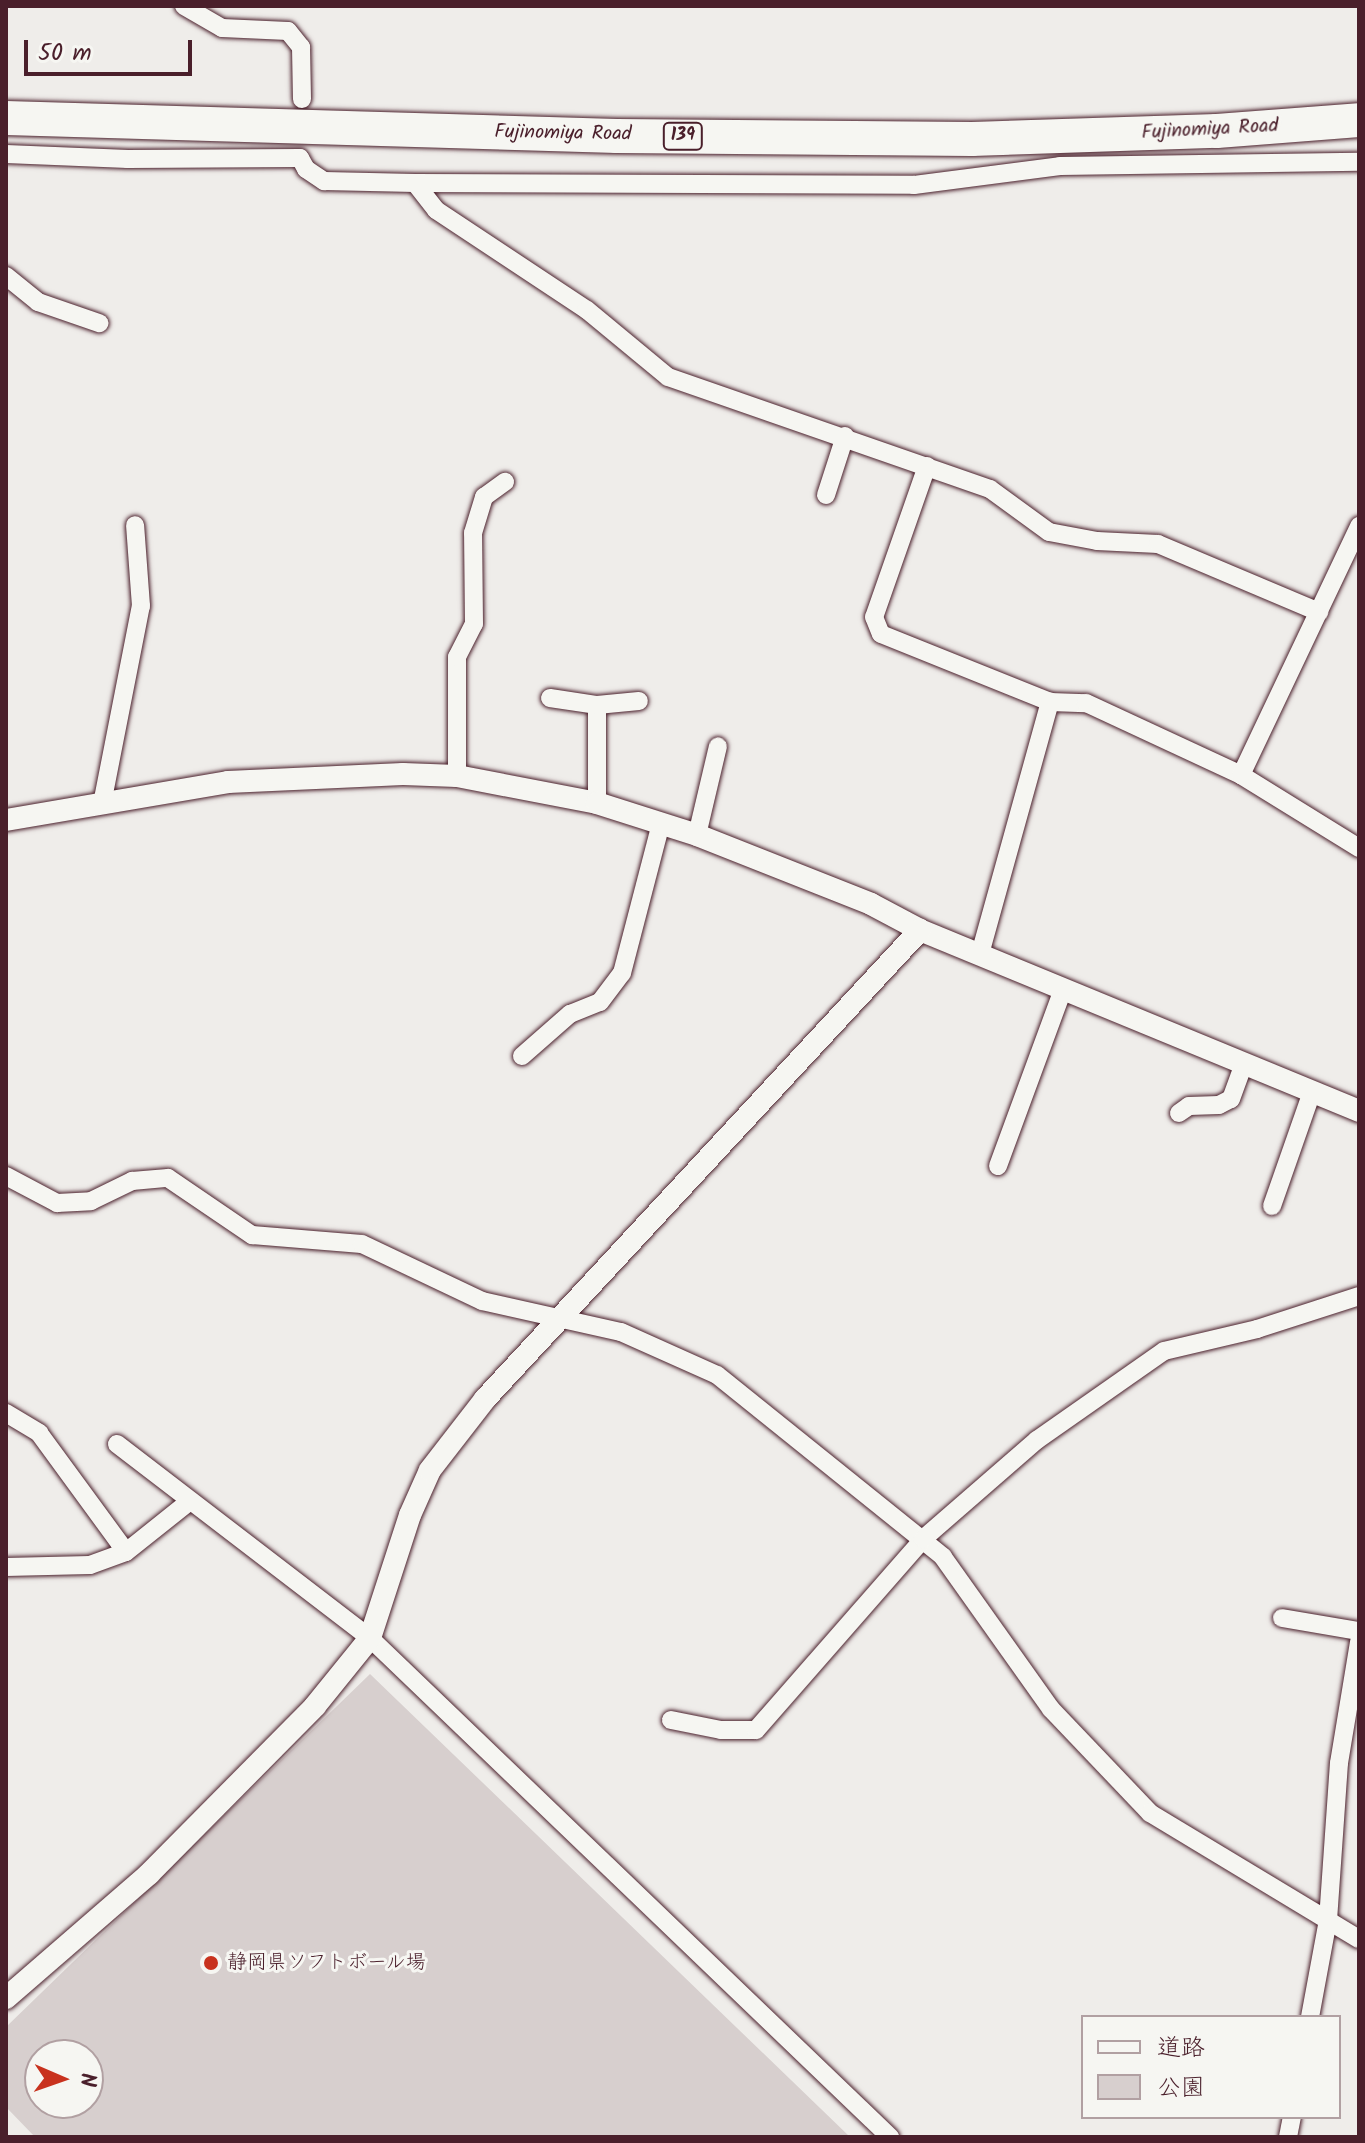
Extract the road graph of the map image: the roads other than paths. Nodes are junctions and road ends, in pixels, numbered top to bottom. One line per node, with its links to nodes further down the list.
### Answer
1 (184, 6): 2 (street)
2 (302, 99)
3 (6, 118): 4 (highway, Fujinomiya Road / 139)
4 (1359, 120)
5 (6, 154): 7 (street)
6 (1359, 162): 7 (street)
7 (415, 183): 10 (street)
8 (6, 276): 9 (street)
9 (99, 323)
10 (845, 436): 11 (street); 13 (street)
11 (927, 466): 16 (street); 19 (street)
12 (505, 482): 23 (street)
13 (826, 495)
14 (135, 525): 25 (street)
15 (1359, 526): 16 (street)
16 (1319, 612): 22 (street)
17 (550, 698): 20 (street)
18 (639, 701): 20 (street)
19 (1050, 702): 22 (street); 31 (street)
20 (597, 705): 24 (street)
21 (718, 746): 28 (street)
22 (1241, 775): 29 (street)
23 (457, 776): 24 (street); 25 (street)
24 (597, 803): 27 (street)
25 (102, 804): 26 (street)
26 (6, 820)
27 (661, 823): 28 (street); 33 (street)
28 (697, 835): 30 (street)
29 (1357, 842)
30 (920, 930): 31 (street); 42 (street)
31 (980, 954): 32 (street)
32 (1063, 989): 34 (street); 38 (street)
33 (522, 1056)
34 (1244, 1064): 35 (street); 37 (street)
35 (1312, 1092): 36 (street); 40 (street)
36 (1359, 1111)
37 (1179, 1113)
38 (998, 1166)
39 (6, 1176): 42 (street)
40 (1272, 1206)
41 (1359, 1296): 46 (street)
42 (558, 1315): 46 (street); 51 (street)
43 (6, 1413): 47 (street)
44 (117, 1444): 45 (street)
45 (190, 1501): 47 (street); 51 (street)
46 (923, 1539): 53 (street); 54 (street)
47 (126, 1552): 48 (street)
48 (6, 1567)
49 (1282, 1618): 50 (street)
50 (1359, 1631)
51 (370, 1638): 56 (street); 58 (street)
52 (1359, 1642): 54 (street)
53 (671, 1720)
54 (1328, 1920): 55 (street); 57 (street)
55 (1359, 1939)
56 (6, 1998)
57 (1310, 2015)
58 (890, 2137)

